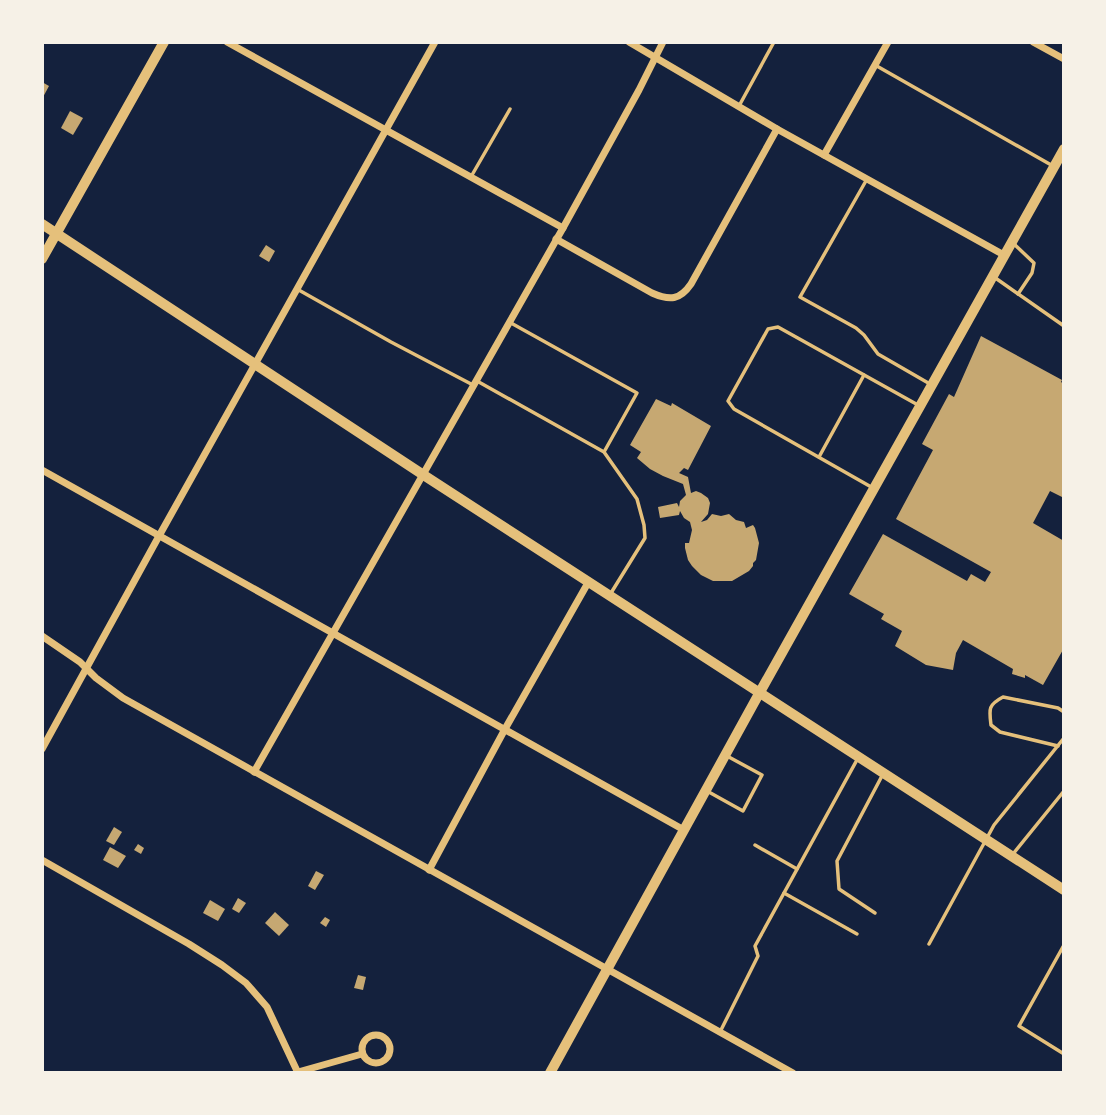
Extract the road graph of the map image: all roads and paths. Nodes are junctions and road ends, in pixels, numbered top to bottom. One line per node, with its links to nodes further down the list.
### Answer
1 (164, 42): 23 (main road)
2 (228, 42): 15 (street)
3 (435, 42): 15 (street)
4 (629, 42): 9 (street)
5 (663, 42): 9 (street)
6 (774, 42): 12 (lane)
7 (888, 42): 11 (street)
8 (1033, 42): 10 (street)
9 (656, 57): 12 (street); 22 (street)
10 (1064, 60)
11 (875, 65): 17 (street); 18 (lane)
12 (739, 106): 14 (street)
13 (510, 109): 19 (lane)
14 (777, 129): 17 (street); 24 (street)
15 (386, 130): 19 (street); 29 (street)
16 (1064, 149): 18 (street)
17 (824, 155): 20 (street)
18 (1054, 167): 25 (street)
19 (471, 177): 22 (street)
20 (867, 178): 26 (street); 36 (lane)
21 (42, 224): 23 (main road)
22 (563, 228): 24 (street)
23 (57, 233): 27 (main road); 33 (main road)
24 (556, 239): 31 (street)
25 (1011, 242): 26 (street); 30 (lane)
26 (1004, 255): 28 (street)
27 (42, 259)
28 (992, 276): 30 (lane); 36 (street)
29 (297, 289): 33 (street); 35 (lane)
30 (1018, 294): 32 (lane)
31 (509, 322): 35 (street); 38 (lane)
32 (1064, 326)
33 (255, 364): 41 (main road); 43 (street)
34 (864, 375): 37 (lane); 39 (lane); 39 (lane)
35 (475, 382): 38 (lane); 41 (street)
36 (932, 385): 37 (street)
37 (920, 406): 42 (street)
38 (604, 452): 45 (lane)
39 (819, 457): 42 (lane)
40 (42, 470): 43 (street)
41 (422, 474): 44 (main road); 46 (street)
42 (875, 489): 49 (street)
43 (159, 536): 46 (street); 48 (street)
44 (589, 581): 45 (main road); 51 (street)
45 (610, 595): 49 (main road)
46 (332, 633): 51 (street); 57 (street)
47 (42, 636): 48 (street)
48 (86, 668): 54 (street); 57 (street)
49 (760, 692): 55 (street); 56 (main road)
50 (1064, 712): 53 (lane)
51 (505, 729): 61 (street); 67 (street)
52 (1064, 738): 53 (lane)
53 (1058, 746): 62 (lane)
54 (42, 748)
55 (725, 755): 59 (street); 59 (lane)
56 (859, 756): 58 (main road); 66 (lane)
57 (254, 772): 67 (street)
58 (884, 772): 62 (main road); 70 (lane)
59 (706, 791): 61 (street)
60 (1064, 791): 64 (lane)
61 (684, 830): 74 (street)
62 (987, 839): 64 (main road); 72 (lane)
63 (755, 845): 66 (lane)
64 (1011, 856): 68 (main road)
65 (42, 860): 79 (street)
66 (797, 869): 69 (lane)
67 (429, 870): 74 (street)
68 (1064, 890)
69 (784, 893): 71 (lane); 75 (lane)
70 (875, 913)
71 (857, 934)
72 (929, 944)
73 (1064, 945): 77 (lane)
74 (607, 969): 75 (street); 80 (street)
75 (720, 1032): 78 (street)
76 (362, 1054): 76 (street); 79 (street)
77 (1064, 1054)
78 (778, 1069): 81 (street)
79 (298, 1072)
80 (550, 1073)
81 (793, 1073)

